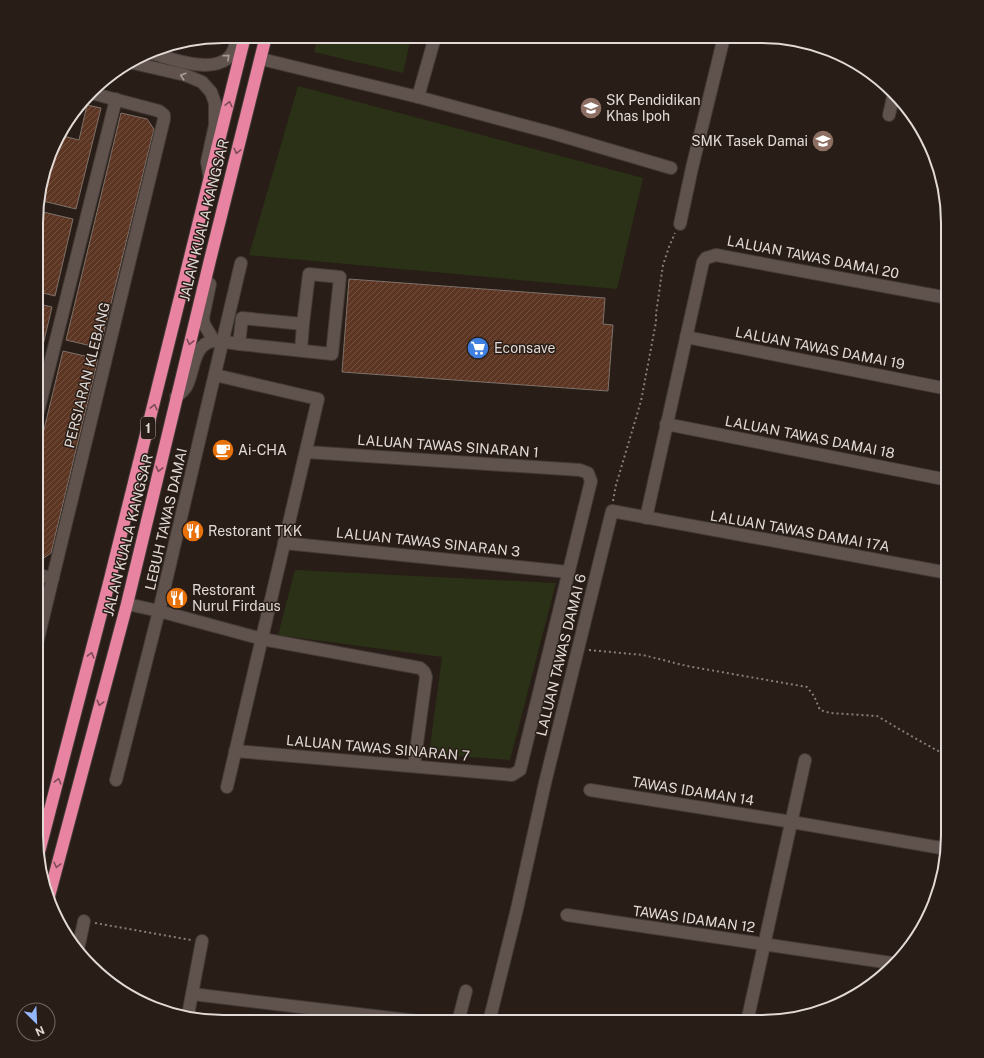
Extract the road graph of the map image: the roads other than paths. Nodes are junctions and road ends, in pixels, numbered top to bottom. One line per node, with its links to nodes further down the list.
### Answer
1 (235, 43): 6 (street, one-way to 1)
2 (243, 43): 15 (highway, JALAN KUALA KANGSAR / 1, one-way to 2)
3 (264, 43): 7 (highway, JALAN KUALA KANGSAR / 1)
4 (433, 43): 10 (street)
5 (723, 43): 16 (street)
6 (159, 55)
7 (260, 59): 10 (street); 17 (highway, JALAN KUALA KANGSAR / 1, one-way to 17)
8 (138, 64): 15 (street, one-way to 8)
9 (97, 95): 11 (street)
10 (418, 97): 14 (street)
11 (116, 99): 27 (street); 37 (street, PERSIARAN KLEBANG)
12 (892, 100): 13 (street)
13 (889, 115)
14 (671, 168)
15 (210, 180): 49 (highway, JALAN KUALA KANGSAR / 1, one-way to 15)
16 (680, 224)
17 (210, 260): 22 (street); 28 (highway, JALAN KUALA KANGSAR / 1, one-way to 28)
18 (242, 263): 22 (street, LEBUH TAWAS DAMAI)
19 (941, 297): 21 (street, LALUAN TAWAS DAMAI 20)
20 (303, 324): 23 (street); 24 (street); 24 (street)
21 (686, 337): 26 (street, LALUAN TAWAS DAMAI 19); 29 (street)
22 (218, 342): 23 (street); 25 (street, LEBUH TAWAS DAMAI); 28 (street)
23 (239, 344): 24 (street)
24 (301, 350)
25 (215, 375): 30 (street); 39 (street, LEBUH TAWAS DAMAI)
26 (941, 388)
27 (43, 392)
28 (176, 397): 38 (highway, JALAN KUALA KANGSAR / 1, one-way to 38)
29 (666, 424): 31 (street, LALUAN TAWAS DAMAI 18); 32 (street)
30 (306, 452): 33 (street); 34 (street, LALUAN TAWAS SINARAN 1)
31 (941, 479)
32 (646, 518): 35 (street, LALUAN TAWAS DAMAI 17A); 63 (street, LALUAN TAWAS DAMAI 6)
33 (284, 543): 34 (street, LALUAN TAWAS SINARAN 3); 41 (street)
34 (568, 572): 44 (street, LALUAN TAWAS SINARAN 7)
35 (941, 572)
36 (43, 576): 37 (street)
37 (53, 578): 40 (street, PERSIARAN KLEBANG)
38 (127, 604): 39 (street); 51 (highway, JALAN KUALA KANGSAR / 1, one-way to 51)
39 (159, 611): 41 (street); 45 (street, LEBUH TAWAS DAMAI)
40 (43, 619)
41 (262, 639): 42 (street); 44 (street)
42 (235, 751): 44 (street, LALUAN TAWAS SINARAN 7); 46 (street)
43 (805, 760): 48 (street, TAWAS IDAMAN 12)
44 (414, 766)
45 (116, 780)
46 (227, 787)
47 (590, 790): 48 (street, TAWAS IDAMAN 14)
48 (792, 822): 50 (street, TAWAS IDAMAN 14); 56 (street, TAWAS IDAMAN 12)
49 (43, 837)
50 (941, 848)
51 (51, 888)
52 (567, 915): 56 (street, TAWAS IDAMAN 12)
53 (84, 921): 55 (street)
54 (202, 941): 59 (street)
55 (79, 944)
56 (764, 944): 57 (street); 64 (street)
57 (888, 962)
58 (466, 991): 62 (street)
59 (192, 994): 60 (street); 61 (street)
60 (189, 1012)
61 (368, 1015)
62 (460, 1015)
63 (491, 1015)
64 (749, 1015)

